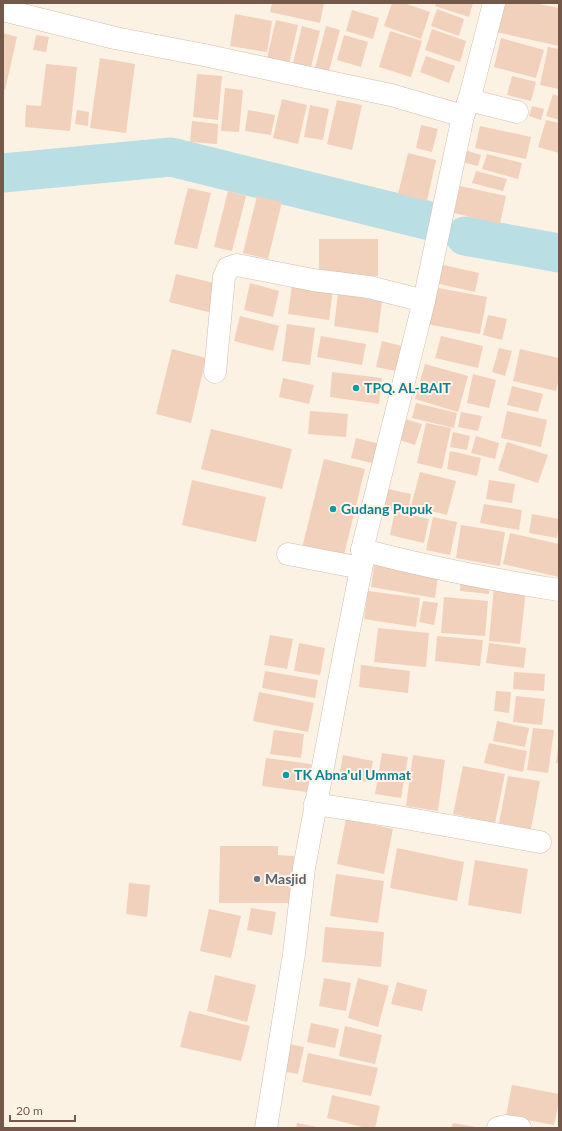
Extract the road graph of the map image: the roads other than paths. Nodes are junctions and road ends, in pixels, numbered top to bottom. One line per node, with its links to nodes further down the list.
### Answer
1 (494, 3): 3 (street)
2 (3, 10): 3 (street)
3 (466, 108): 4 (street); 5 (street)
4 (517, 112)
5 (424, 301): 6 (street); 8 (street)
6 (215, 372)
7 (288, 554): 8 (street)
8 (362, 559): 9 (street); 10 (street)
9 (559, 590)
10 (315, 804): 11 (street); 12 (street)
11 (540, 842)
12 (266, 1128)
13 (498, 1128): 14 (street)
14 (520, 1128)

